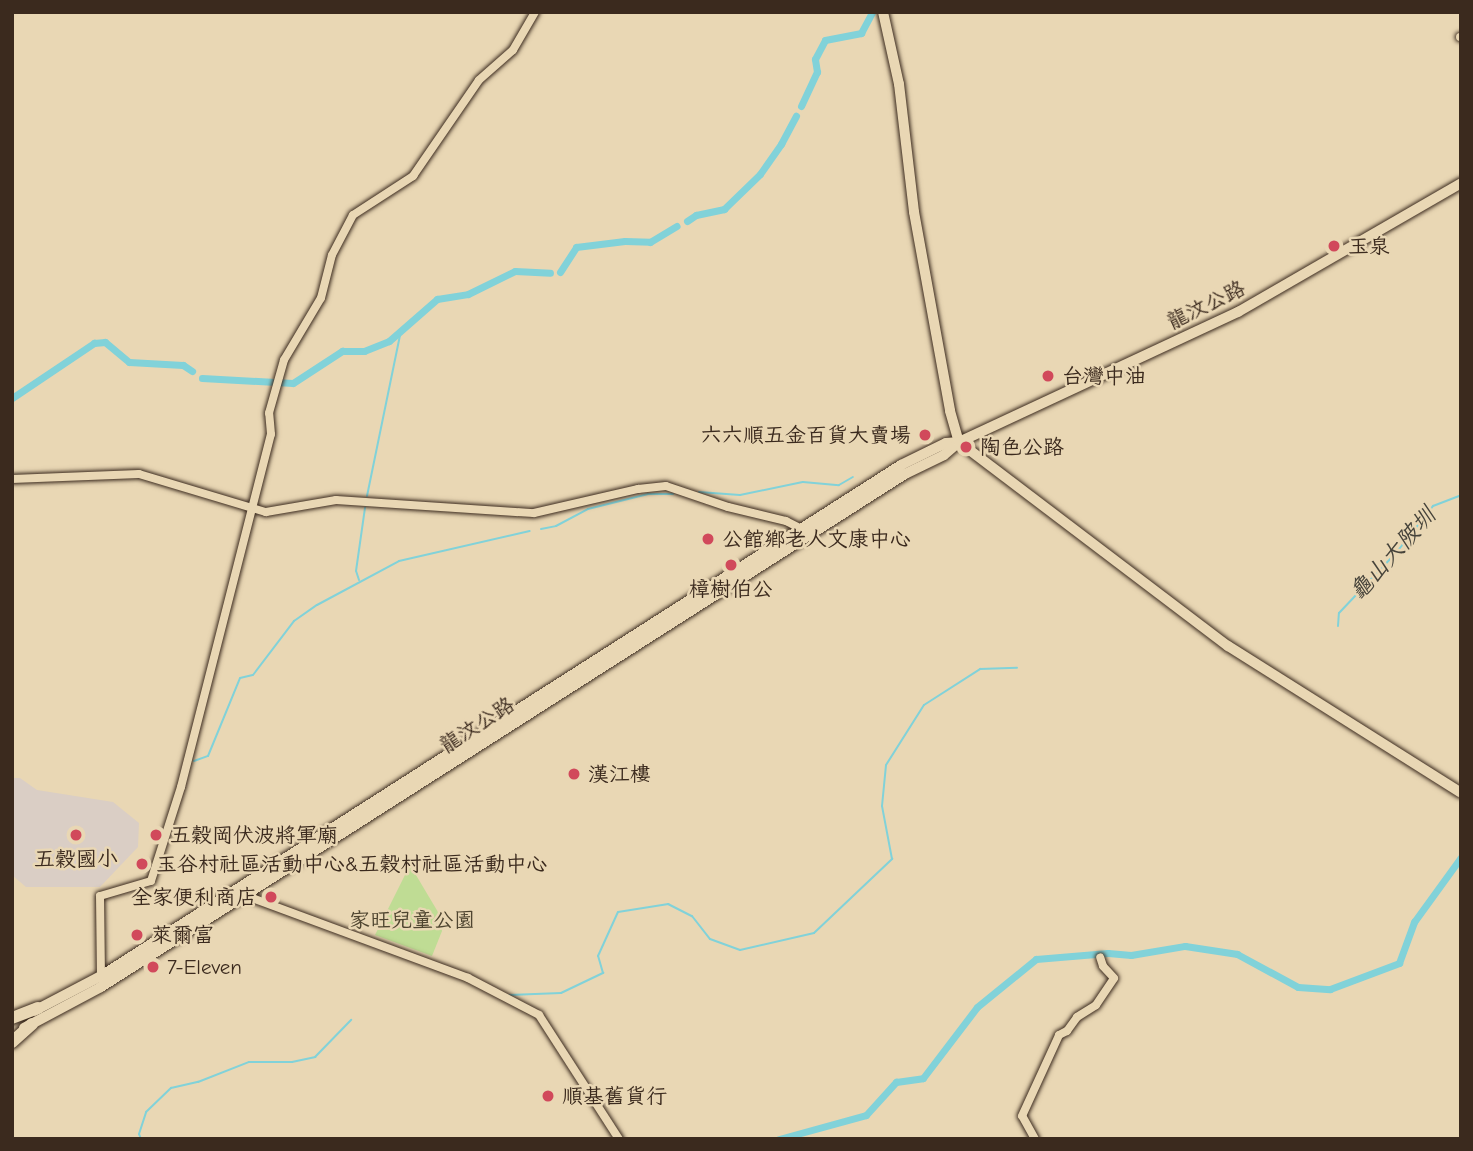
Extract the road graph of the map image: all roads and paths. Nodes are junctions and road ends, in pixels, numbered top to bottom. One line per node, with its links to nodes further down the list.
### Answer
1 (534, 12): 6 (street)
2 (883, 12): 4 (main road)
3 (1461, 183): 4 (main road, 龍汶公路)
4 (959, 442): 7 (main road, 龍汶公路); 8 (main road)
5 (12, 479): 6 (street)
6 (251, 509): 7 (street); 11 (street)
7 (805, 532): 9 (main road, 龍汶公路)
8 (1461, 793)
9 (240, 894): 11 (main road, 龍汶公路); 18 (street)
10 (1100, 957): 19 (street)
11 (101, 981): 12 (main road, 龍汶公路)
12 (58, 1003): 13 (main road, 龍汶公路); 15 (main road, 龍汶公路)
13 (38, 1008): 14 (highway)
14 (12, 1020)
15 (32, 1024): 16 (main road, 龍汶公路); 17 (highway)
16 (12, 1034)
17 (12, 1042)
18 (619, 1139)
19 (1035, 1139)

